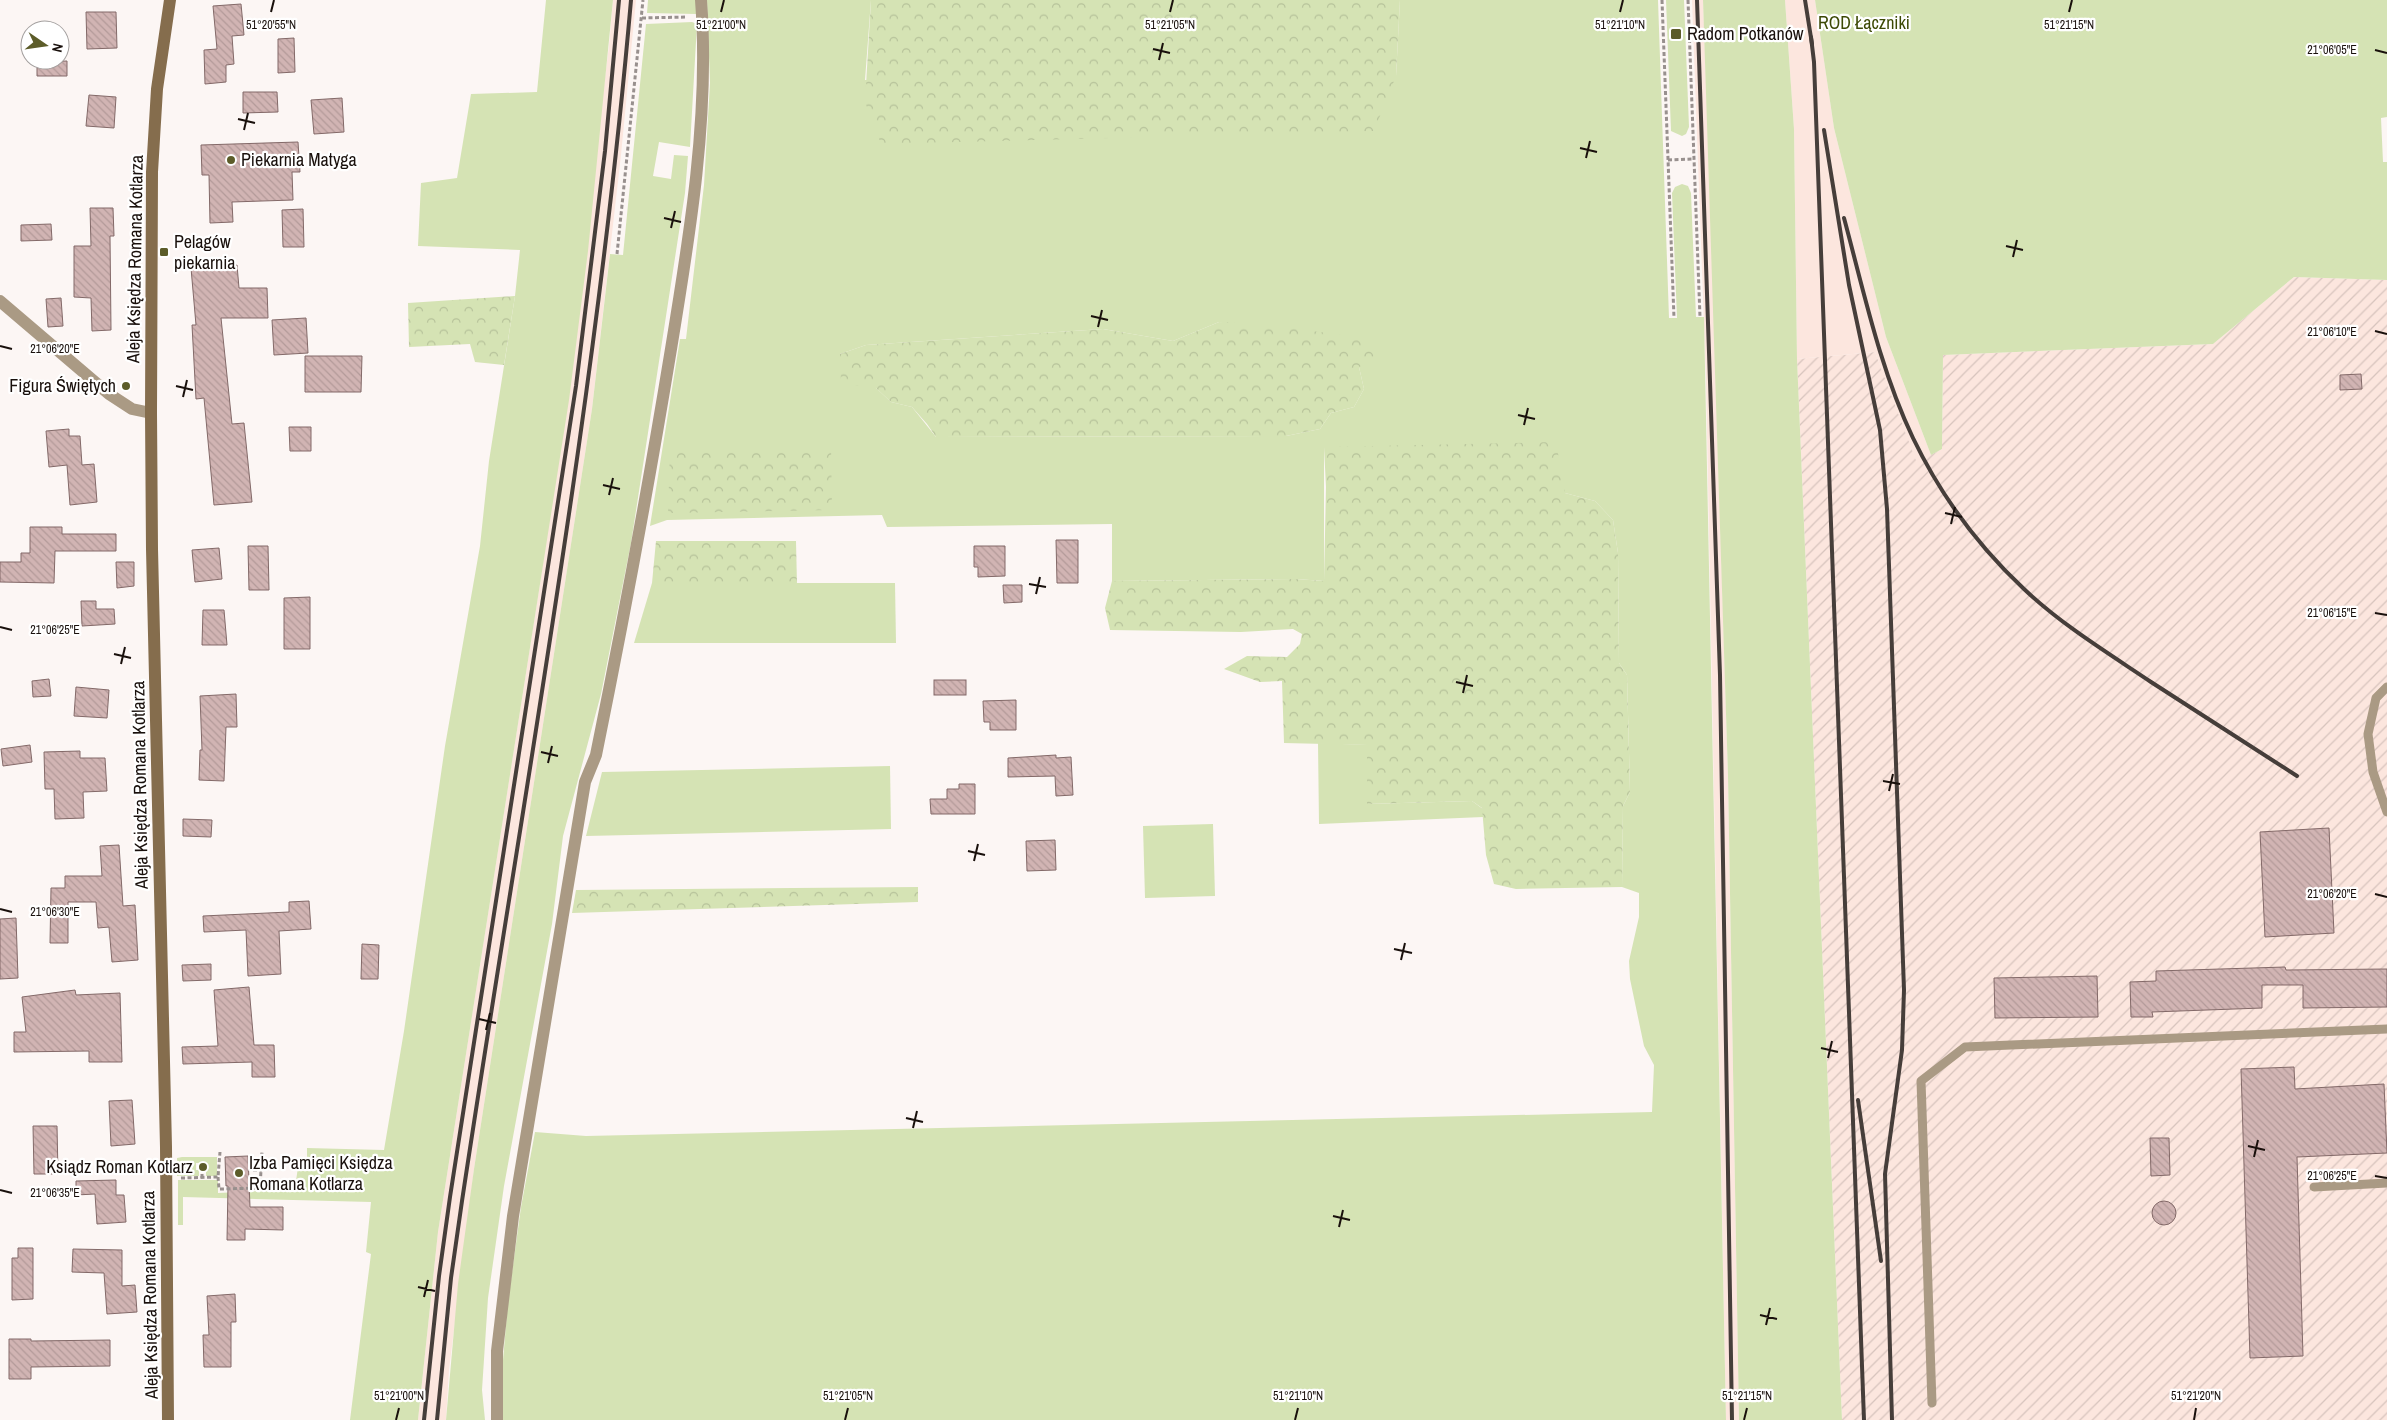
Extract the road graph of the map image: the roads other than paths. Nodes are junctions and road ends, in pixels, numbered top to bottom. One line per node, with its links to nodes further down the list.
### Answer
1 (170, 0): 4 (street, Aleja Księdza Romana Kotlarza)
2 (701, 0): 12 (street)
3 (0, 301): 4 (street)
4 (151, 412): 11 (street, Aleja Księdza Romana Kotlarza)
5 (2387, 687): 6 (lane)
6 (2387, 812)
7 (2387, 1029): 10 (lane)
8 (2387, 1183): 9 (lane)
9 (2314, 1187)
10 (1932, 1403)
11 (168, 1420)
12 (497, 1420)

